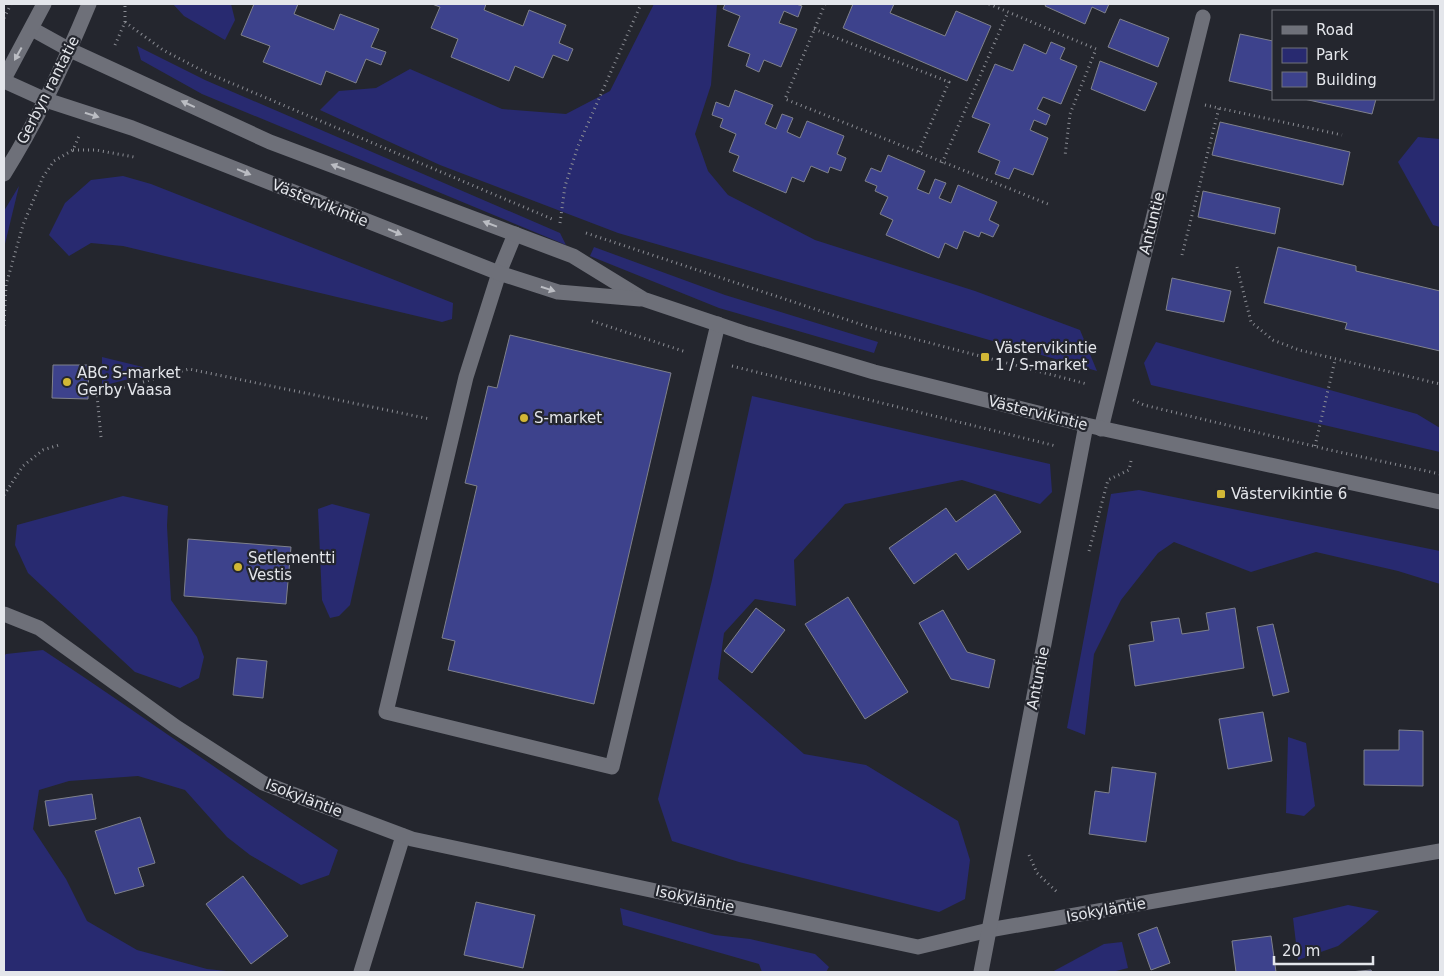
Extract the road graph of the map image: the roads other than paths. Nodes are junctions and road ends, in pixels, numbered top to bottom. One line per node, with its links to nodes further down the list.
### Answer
1 (44, 4): 4 (street)
2 (89, 4): 5 (street, Gerbyn rantatie)
3 (1203, 17): 14 (street, Antuntie)
4 (32, 29): 5 (street, Västervikintie); 6 (street, one-way to 6)
5 (70, 50): 7 (street, Gerbyn rantatie); 9 (street, Västervikintie, one-way to 5)
6 (4, 80): 7 (street, Västervikintie)
7 (46, 100): 8 (street, Gerbyn rantatie); 10 (street, Västervikintie, one-way to 10)
8 (4, 174)
9 (515, 234): 10 (street); 11 (street, Västervikintie)
10 (499, 273): 11 (street, Västervikintie, one-way to 11); 12 (street)
11 (643, 299): 12 (street, Västervikintie)
12 (718, 324): 13 (street, Västervikintie)
13 (1086, 425): 14 (street, Västervikintie); 19 (street, Antuntie)
14 (1101, 429): 15 (street, Västervikintie)
15 (1440, 502)
16 (4, 614): 17 (street, Isokyläntie)
17 (403, 836): 19 (street, Isokyläntie); 20 (street)
18 (1440, 851): 19 (street, Isokyläntie)
19 (989, 930): 21 (street, Antuntie)
20 (361, 972)
21 (981, 972)

